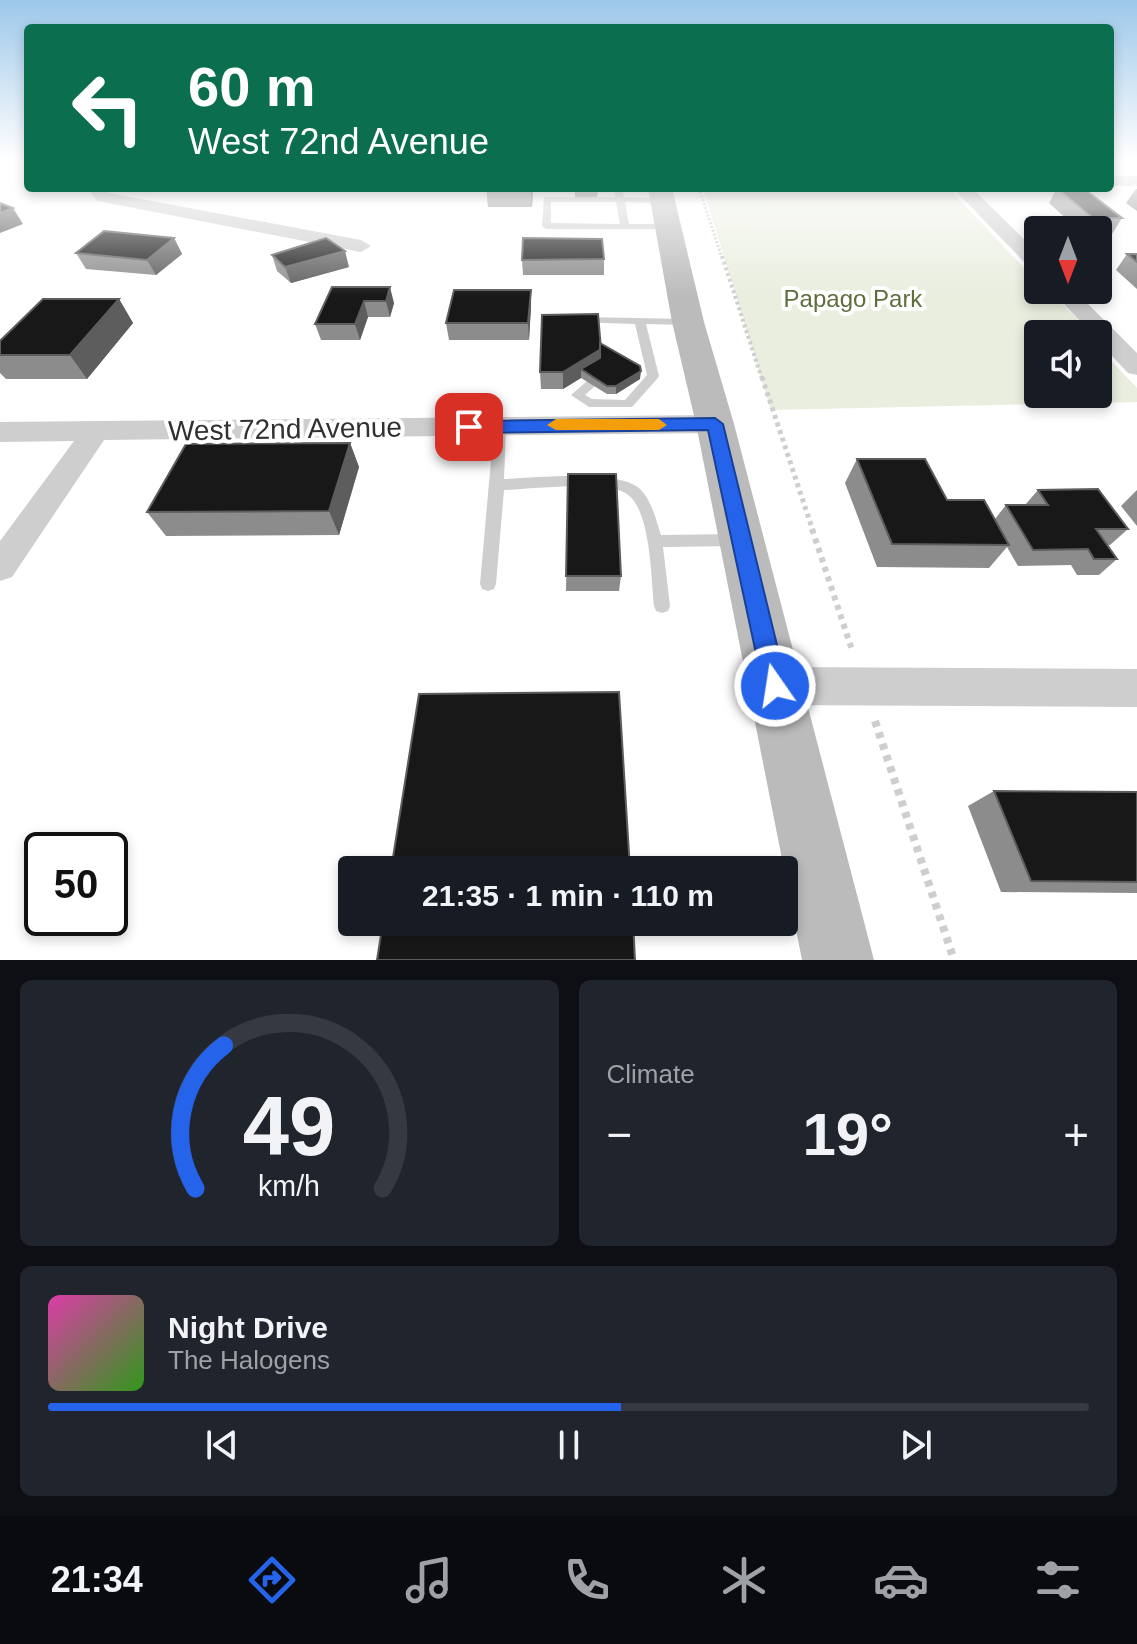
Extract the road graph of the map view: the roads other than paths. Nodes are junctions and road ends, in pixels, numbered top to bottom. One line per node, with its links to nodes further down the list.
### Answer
1 (149, 206): 6 (street)
2 (547, 206): 3 (lane)
3 (634, 206)
4 (651, 206): 12 (main road)
5 (980, 206): 7 (street)
6 (361, 246)
7 (1024, 251)
8 (1076, 304): 10 (street)
9 (566, 319): 11 (lane)
10 (1091, 320)
11 (640, 321): 12 (lane); 16 (lane)
12 (688, 322): 21 (main road)
13 (1112, 335): 14 (street)
14 (1137, 335)
15 (1112, 341): 18 (street)
16 (646, 354): 17 (lane); 20 (lane)
17 (632, 358)
18 (1137, 367)
19 (590, 385): 20 (lane)
20 (582, 414): 21 (street, West 72nd Avenue); 22 (street, West 72nd Avenue)
21 (715, 424): 26 (main road)
22 (500, 427): 24 (street, West 72nd Avenue); 25 (lane)
23 (0, 432): 24 (street, West 72nd Avenue)
24 (95, 432): 28 (street)
25 (497, 485): 27 (lane); 29 (lane)
26 (741, 540): 27 (lane); 31 (main road)
27 (655, 541): 30 (lane)
28 (0, 567)
29 (488, 584)
30 (662, 606)
31 (775, 686): 32 (street); 33 (main road)
32 (1137, 688)
33 (838, 960)

